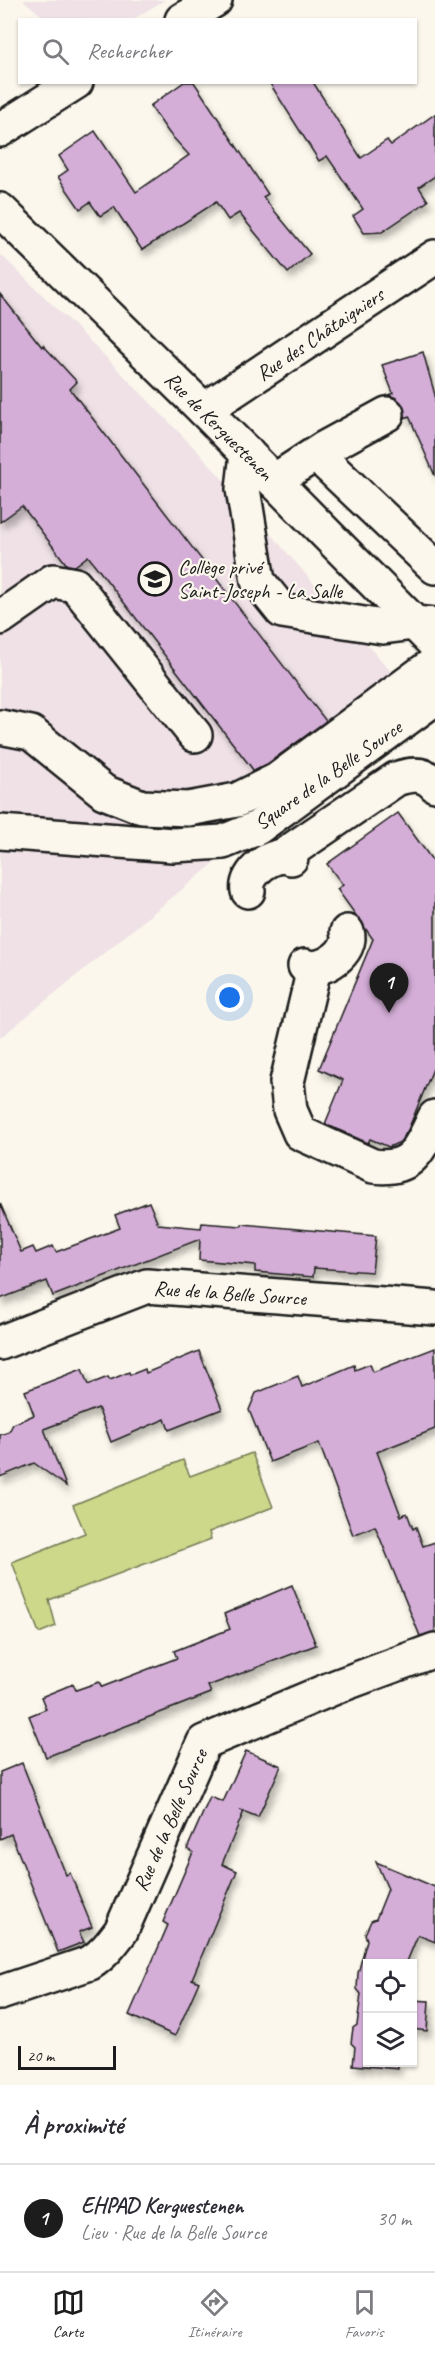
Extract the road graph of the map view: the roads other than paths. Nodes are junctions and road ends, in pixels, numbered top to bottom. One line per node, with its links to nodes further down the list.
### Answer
1 (215, 0): 2 (street)
2 (185, 18)
3 (73, 84): 4 (street)
4 (0, 130)
5 (0, 210): 7 (street, Rue de Kerguestenen)
6 (435, 257): 7 (street, Rue des Châtaigniers)
7 (204, 410): 9 (street, Rue de Kerguestenen)
8 (387, 414): 10 (street)
9 (247, 453): 11 (street, Rue de Kerguestenen); 14 (street)
10 (316, 454): 11 (street); 12 (street)
11 (274, 481): 14 (street, Rue de Kerguestenen)
12 (435, 567)
13 (0, 618): 18 (street)
14 (428, 631)
15 (435, 663): 17 (street)
16 (435, 698): 20 (street, Square de la Belle Source)
17 (0, 727)
18 (195, 735)
19 (435, 785): 21 (street)
20 (0, 832)
21 (248, 891)
22 (347, 932): 23 (street)
23 (435, 1117)
24 (435, 1308): 25 (street, Rue de la Belle Source)
25 (0, 1343)
26 (435, 1650): 27 (street, Rue de la Belle Source)
27 (0, 1993)

